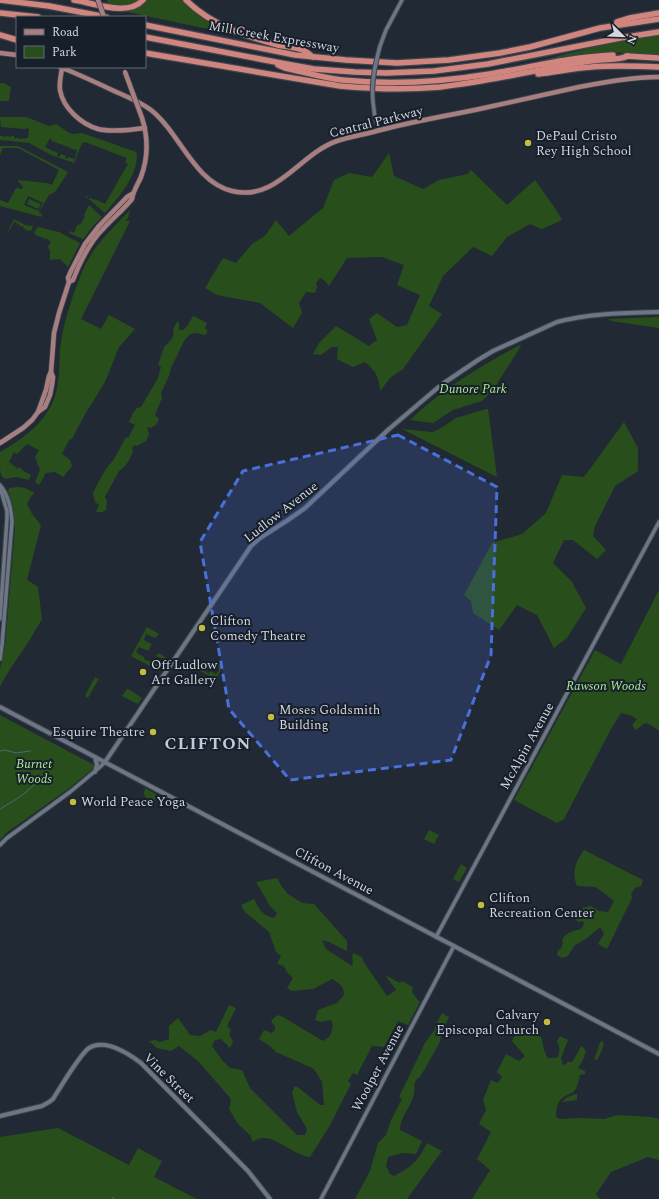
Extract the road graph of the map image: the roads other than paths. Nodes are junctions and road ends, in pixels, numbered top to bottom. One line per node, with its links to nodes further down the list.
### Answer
1 (0, 0): 10 (highway)
2 (74, 0): 4 (highway)
3 (98, 0): 11 (main road, bridge)
4 (143, 0)
5 (186, 0): 23 (highway)
6 (402, 0): 29 (street, bridge)
7 (0, 13): 9 (highway)
8 (659, 13): 14 (highway)
9 (28, 16)
10 (100, 16)
11 (105, 16)
12 (659, 19): 14 (highway, Mill Creek Expressway)
13 (146, 25): 23 (highway, Mill Creek Expressway)
14 (600, 28): 23 (highway, Mill Creek Expressway)
15 (659, 32): 29 (highway, Mill Creek Expressway)
16 (0, 35): 18 (highway)
17 (146, 37): 25 (highway, Mill Creek Expressway)
18 (16, 40)
19 (146, 53): 30 (highway)
20 (0, 54): 21 (main road)
21 (16, 55)
22 (628, 56): 24 (highway); 25 (highway); 30 (highway)
23 (313, 57)
24 (659, 58)
25 (273, 62): 29 (highway, Mill Creek Expressway)
26 (659, 67): 30 (highway)
27 (61, 68): 32 (main road); 33 (main road, Central Parkway)
28 (123, 68): 32 (main road, bridge)
29 (374, 73): 33 (street, bridge)
30 (514, 75)
31 (659, 78): 33 (main road, Central Parkway)
32 (144, 128): 35 (main road)
33 (379, 130)
34 (659, 312): 42 (main road, Ludlow Avenue)
35 (0, 443)
36 (0, 486): 38 (street); 39 (street)
37 (659, 522): 45 (street, McAlpin Avenue)
38 (0, 619)
39 (0, 659)
40 (0, 707): 41 (main road, Clifton Avenue)
41 (95, 757): 42 (main road, Clifton Avenue); 43 (main road)
42 (105, 762): 43 (street, Ludlow Avenue); 45 (main road, Clifton Avenue)
43 (95, 772): 44 (street, Ludlow Avenue)
44 (0, 845)
45 (436, 937): 46 (main road, Clifton Avenue)
46 (454, 946): 47 (main road, Clifton Avenue); 50 (street, Woolper Avenue)
47 (659, 1054)
48 (0, 1116): 49 (main road, Vine Street)
49 (270, 1199)
50 (321, 1199)

